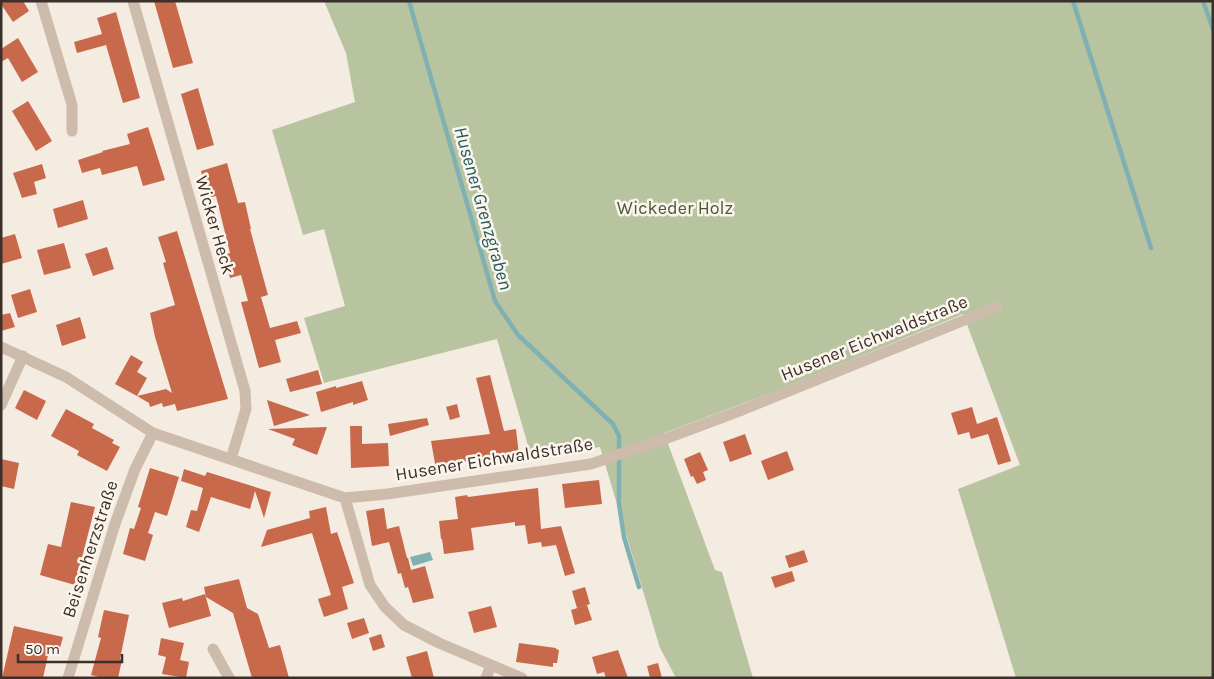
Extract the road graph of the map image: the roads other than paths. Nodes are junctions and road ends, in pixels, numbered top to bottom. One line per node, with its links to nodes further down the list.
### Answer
1 (41, 1): 3 (street)
2 (133, 1): 9 (street, Wicker Heck)
3 (72, 131)
4 (997, 307): 10 (street, Husener Eichwaldstraße)
5 (1, 347): 6 (street, Husener Eichwaldstraße)
6 (23, 356): 7 (street); 8 (street, Husener Eichwaldstraße)
7 (1, 404)
8 (153, 433): 9 (street, Husener Eichwaldstraße); 13 (street, Beisenherzstraße)
9 (231, 459): 10 (street, Husener Eichwaldstraße)
10 (345, 498): 12 (street)
11 (214, 648): 14 (street)
12 (491, 665): 15 (street); 16 (street)
13 (68, 678)
14 (229, 678)
15 (486, 678)
16 (522, 678)

